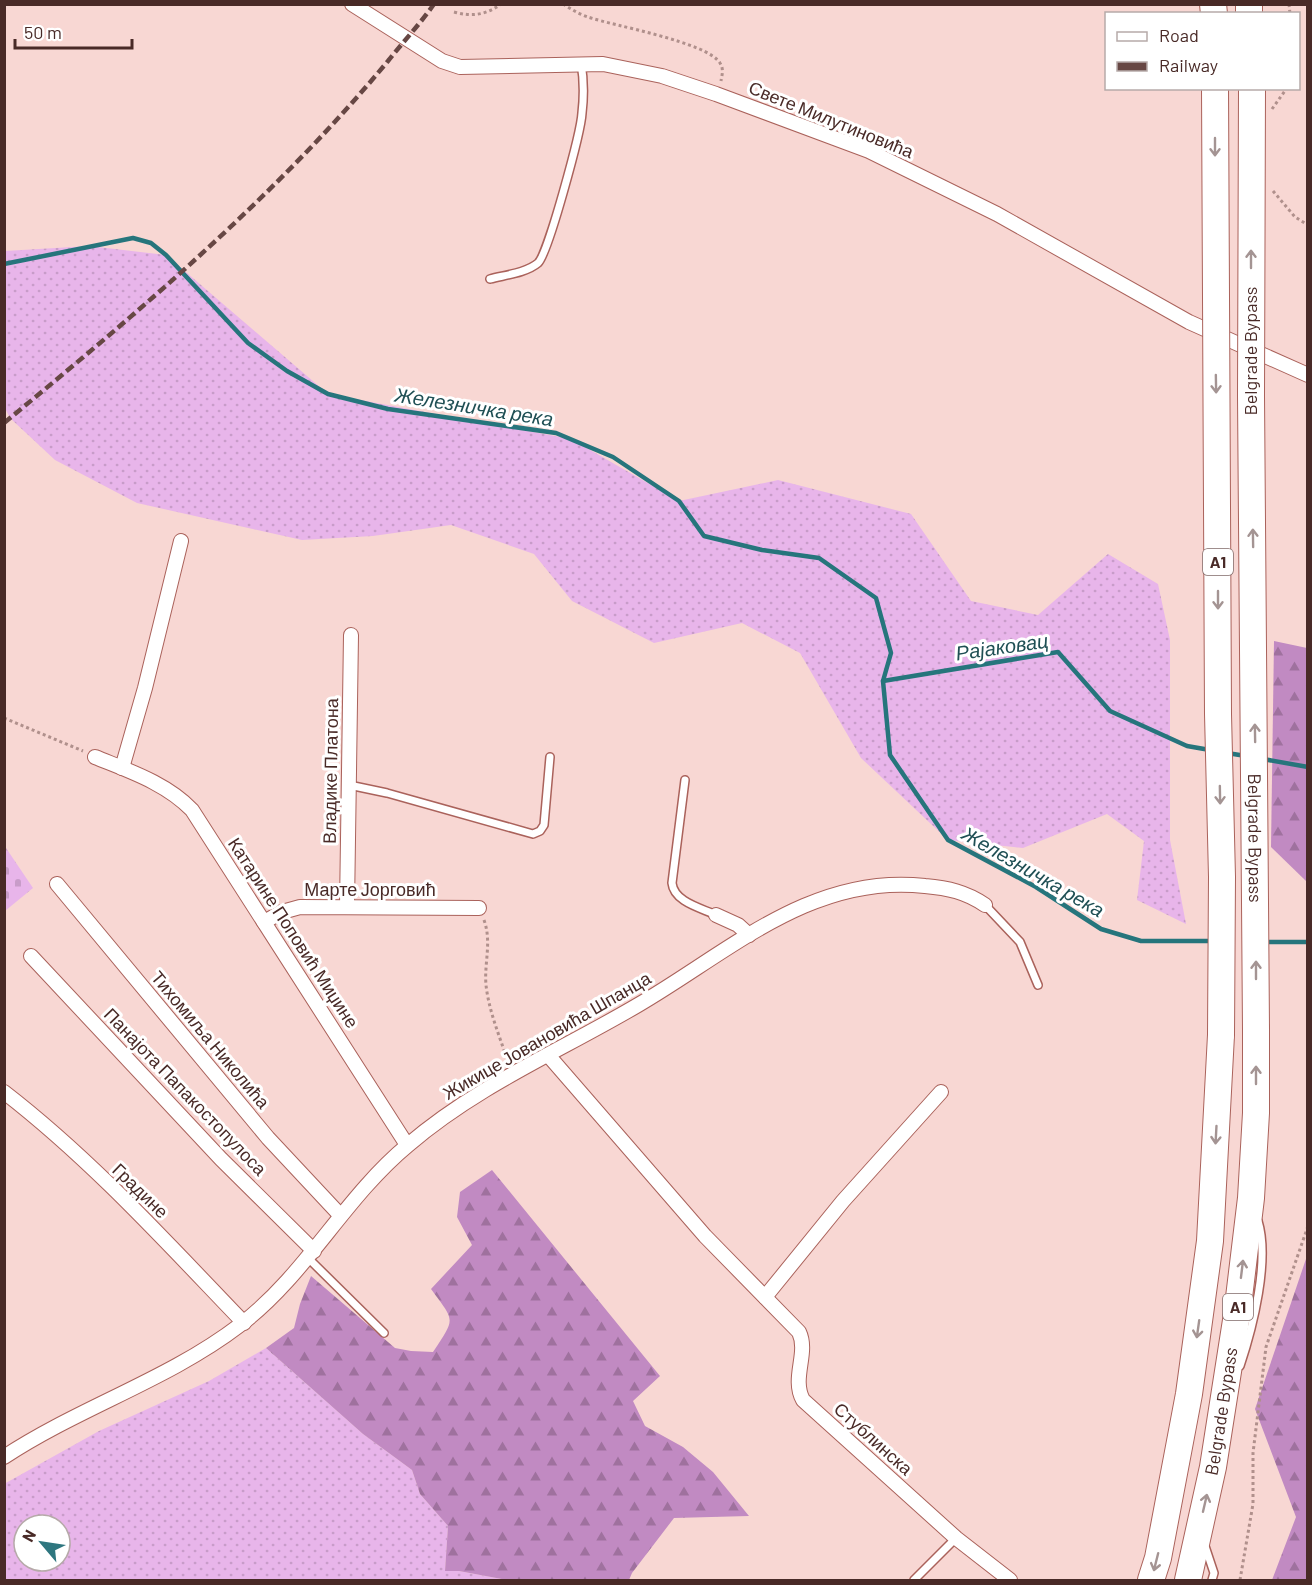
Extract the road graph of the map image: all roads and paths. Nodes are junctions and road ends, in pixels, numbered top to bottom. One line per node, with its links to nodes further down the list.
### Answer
1 (352, 4): 5 (street, Свете Милутиновића)
2 (501, 4): 4 (path)
3 (563, 4): 9 (path)
4 (454, 12)
5 (581, 63): 9 (street, Свете Милутиновића); 13 (lane)
6 (1215, 90): 48 (highway, Belgrade Bypass / A1, one-way to 48, bridge)
7 (1252, 90): 44 (highway, Belgrade Bypass / A1, one-way to 7, bridge)
8 (1286, 90): 10 (path)
9 (716, 94): 14 (street, Свете Милутиновића)
10 (1268, 115)
11 (1272, 190): 12 (path)
12 (1308, 225)
13 (490, 279)
14 (1308, 375)
15 (181, 541): 20 (street)
16 (351, 635): 22 (street, Владике Платона)
17 (4, 718): 18 (path)
18 (95, 756): 20 (street, Катарине Поповић Миџине)
19 (550, 757): 22 (lane)
20 (122, 768): 28 (street, Катарине Поповић Миџине)
21 (685, 780): 27 (lane)
22 (349, 785): 25 (street, Владике Платона)
23 (57, 884): 37 (street, Тихомиља Николића)
24 (985, 905): 29 (street, Жикице Јовановића Шпанца); 31 (lane)
25 (347, 907): 26 (street, Марте Јорговић); 28 (street, Марте Јорговић)
26 (479, 908): 33 (path)
27 (716, 915): 29 (street)
28 (264, 922): 36 (street, Катарине Поповић Миџине)
29 (748, 935): 32 (street, Жикице Јовановића Шпанца)
30 (31, 956): 39 (street, Панајота Папакостопулоса)
31 (1038, 985)
32 (548, 1054): 33 (street, Жикице Јовановића Шпанца); 40 (street, Стублинска)
33 (512, 1073): 36 (street, Жикице Јовановића Шпанца)
34 (4, 1092): 41 (street, Градине)
35 (941, 1092): 40 (street)
36 (407, 1146): 37 (street, Жикице Јовановића Шпанца)
37 (340, 1215): 39 (street, Жикице Јовановића Шпанца)
38 (1308, 1226): 51 (path)
39 (311, 1254): 41 (street, Жикице Јовановића Шпанца); 42 (lane)
40 (765, 1297): 45 (street, Стублинска)
41 (244, 1323): 43 (street, Жикице Јовановића Шпанца)
42 (384, 1333)
43 (4, 1457)
44 (1199, 1531): 49 (highway, Belgrade Bypass / A1); 50 (lane)
45 (956, 1538): 46 (lane); 47 (street, Стублинска)
46 (914, 1581)
47 (1010, 1581)
48 (1151, 1581)
49 (1188, 1581)
50 (1212, 1581)
51 (1240, 1581)

